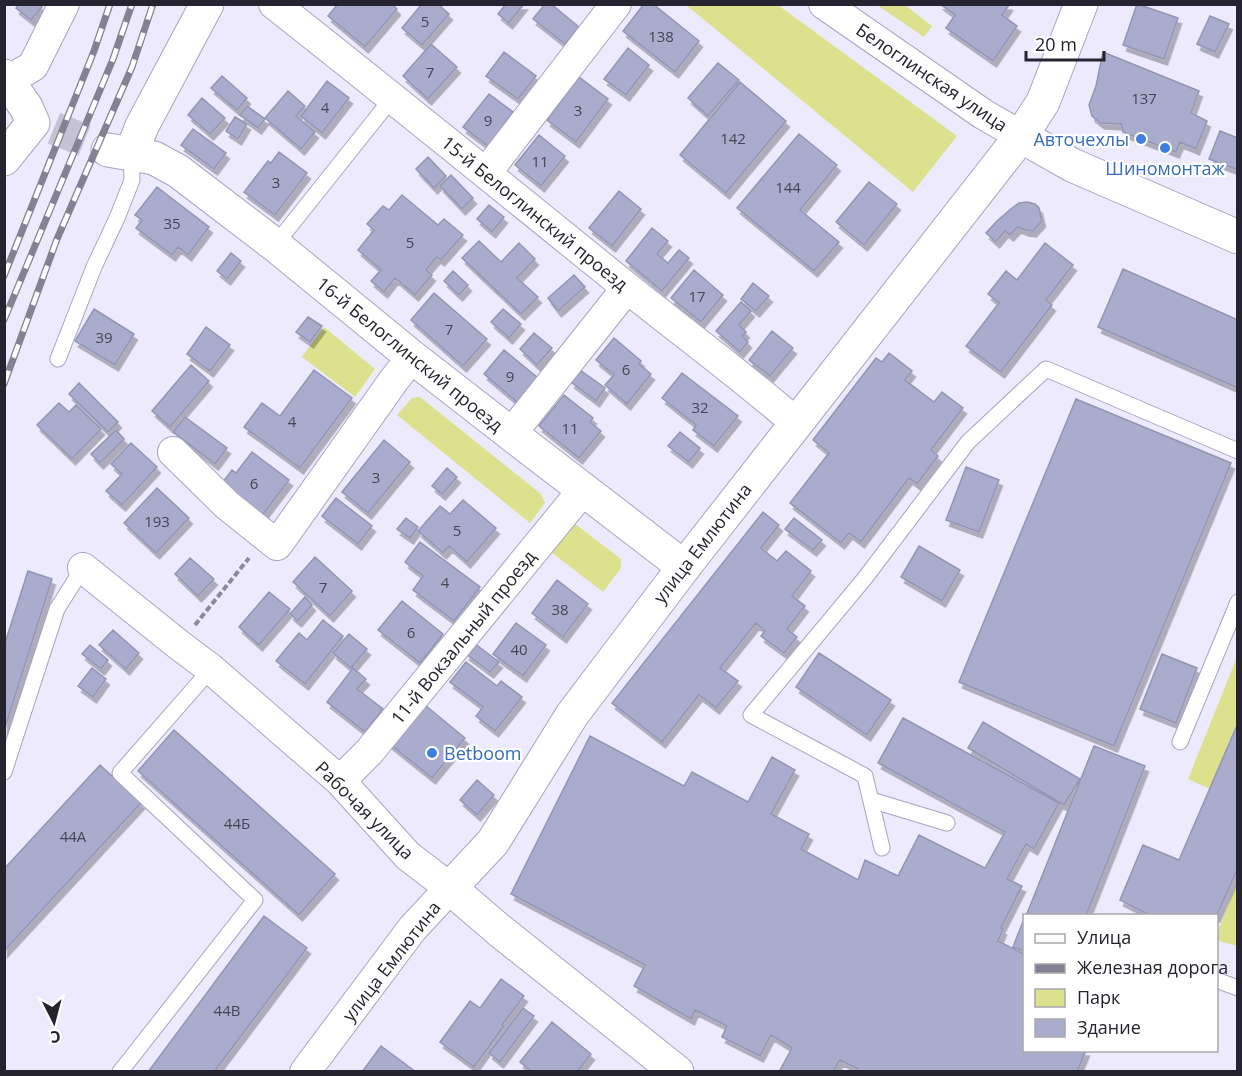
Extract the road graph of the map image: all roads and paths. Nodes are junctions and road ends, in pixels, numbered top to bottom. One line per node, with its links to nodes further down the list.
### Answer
1 (64, 4): 7 (street)
2 (207, 4): 10 (main road)
3 (274, 4): 8 (street, 15-й Белоглинский проезд)
4 (616, 4): 12 (street)
5 (824, 4): 9 (street, Белоглинская улица)
6 (1081, 4): 9 (main road, улица Емлютина)
7 (6, 79): 11 (main road)
8 (393, 97): 12 (street, 15-й Белоглинский проезд); 14 (lane)
9 (1021, 136): 13 (main road, Белоглинская улица); 18 (main road, улица Емлютина)
10 (119, 152): 14 (main road, 16-й Белоглинский проезд); 17 (lane)
11 (4, 159)
12 (486, 173): 15 (street, 15-й Белоглинский проезд)
13 (1238, 237)
14 (275, 244): 16 (main road, 16-й Белоглинский проезд)
15 (627, 288): 18 (street, 15-й Белоглинский проезд); 19 (street)
16 (412, 357): 19 (main road, 16-й Белоглинский проезд); 23 (street)
17 (58, 359)
18 (796, 423): 24 (main road, улица Емлютина)
19 (511, 434): 22 (main road, 16-й Белоглинский проезд)
20 (1238, 451): 32 (lane)
21 (173, 452): 23 (street)
22 (583, 490): 24 (main road, 16-й Белоглинский проезд); 31 (street, 11-й Вокзальный проезд)
23 (267, 537): 27 (path)
24 (684, 567): 35 (main road, улица Емлютина)
25 (83, 568): 27 (street, Рабочая улица); 30 (lane)
26 (1238, 602): 29 (lane)
27 (178, 645): 28 (street, Рабочая улица)
28 (211, 669): 31 (street, Рабочая улица); 38 (lane)
29 (1180, 742)
30 (4, 772)
31 (340, 781): 35 (street, Рабочая улица)
32 (870, 800): 33 (lane); 34 (lane)
33 (947, 823)
34 (882, 848)
35 (450, 888): 39 (street, улица Емлютина); 40 (main road, Рабочая улица)
36 (1218, 981): 37 (lane)
37 (1238, 988)
38 (120, 1071)
39 (305, 1071)
40 (677, 1071)

